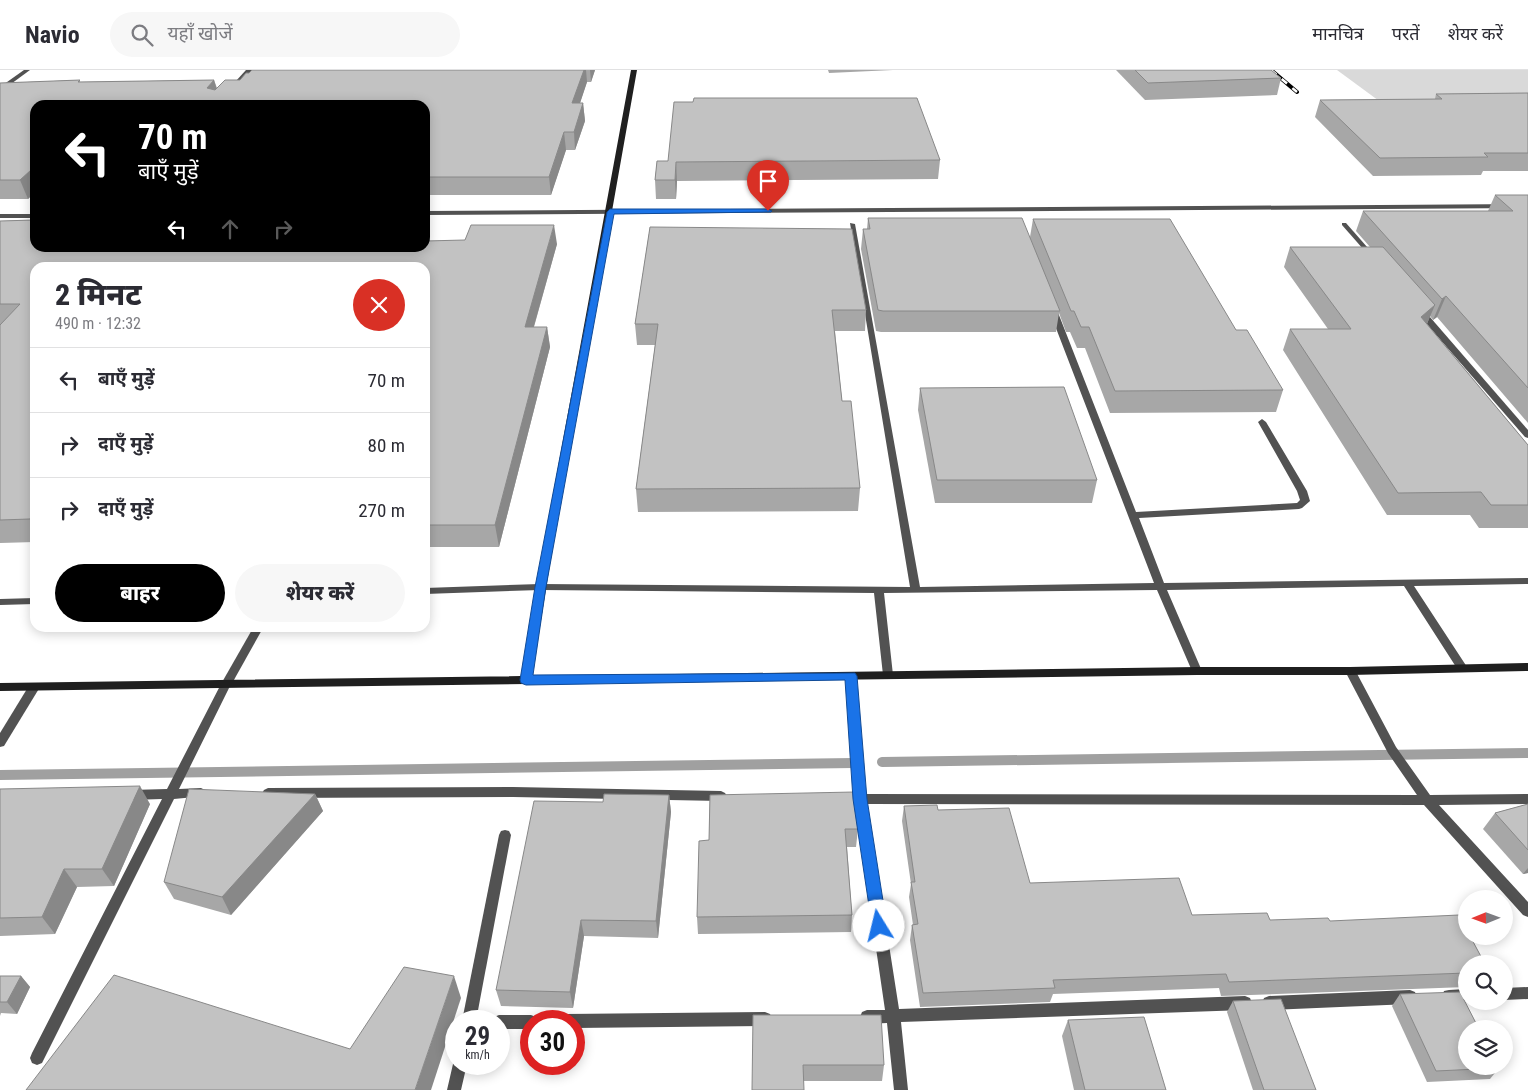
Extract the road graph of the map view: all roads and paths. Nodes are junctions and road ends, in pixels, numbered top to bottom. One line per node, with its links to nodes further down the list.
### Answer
1 (27, 70): 5 (street)
2 (249, 70): 4 (street)
3 (634, 70): 10 (street)
4 (229, 90): 6 (street); 8 (street)
5 (0, 91): 7 (street)
6 (219, 91)
7 (10, 92)
8 (221, 100)
9 (1528, 206): 10 (street)
10 (610, 212): 11 (street); 24 (street)
11 (430, 213)
12 (0, 216): 13 (street)
13 (30, 216)
14 (852, 224): 27 (street)
15 (1344, 224): 16 (street)
16 (1377, 262)
17 (1050, 302): 21 (street)
18 (1416, 307): 20 (street)
19 (1262, 422): 21 (street)
20 (1528, 435)
21 (1132, 514): 25 (street)
22 (1528, 581): 23 (street)
23 (1408, 584): 25 (street); 33 (street)
24 (540, 587): 26 (street); 28 (street); 38 (street)
25 (1161, 587): 27 (street); 34 (street)
26 (880, 590): 27 (street); 36 (street)
27 (916, 590)
28 (430, 591)
29 (30, 601): 30 (street)
30 (0, 602)
31 (256, 632): 39 (street)
32 (1528, 667): 33 (street)
33 (1462, 668): 35 (street)
34 (1197, 670): 35 (street); 36 (street)
35 (1350, 671): 51 (street)
36 (888, 675): 37 (street)
37 (851, 676): 38 (street); 49 (street)
38 (526, 680): 39 (street)
39 (226, 684): 41 (street); 43 (street)
40 (0, 687): 41 (street)
41 (34, 687): 42 (street)
42 (0, 744)
43 (172, 793): 44 (street); 46 (street); 62 (street)
44 (210, 793)
45 (259, 793): 47 (street)
46 (114, 795)
47 (731, 796)
48 (830, 798): 49 (street)
49 (860, 799): 51 (street); 59 (street)
50 (1528, 799): 51 (street)
51 (1428, 801): 53 (street)
52 (505, 835): 57 (street)
53 (1528, 911)
54 (1528, 993): 55 (street)
55 (1513, 994)
56 (1458, 995): 59 (street)
57 (471, 1010)
58 (853, 1017): 59 (street)
59 (893, 1017): 65 (street)
60 (783, 1018): 61 (street)
61 (585, 1021)
62 (37, 1058)
63 (457, 1075): 64 (street)
64 (454, 1090)
65 (901, 1090)

